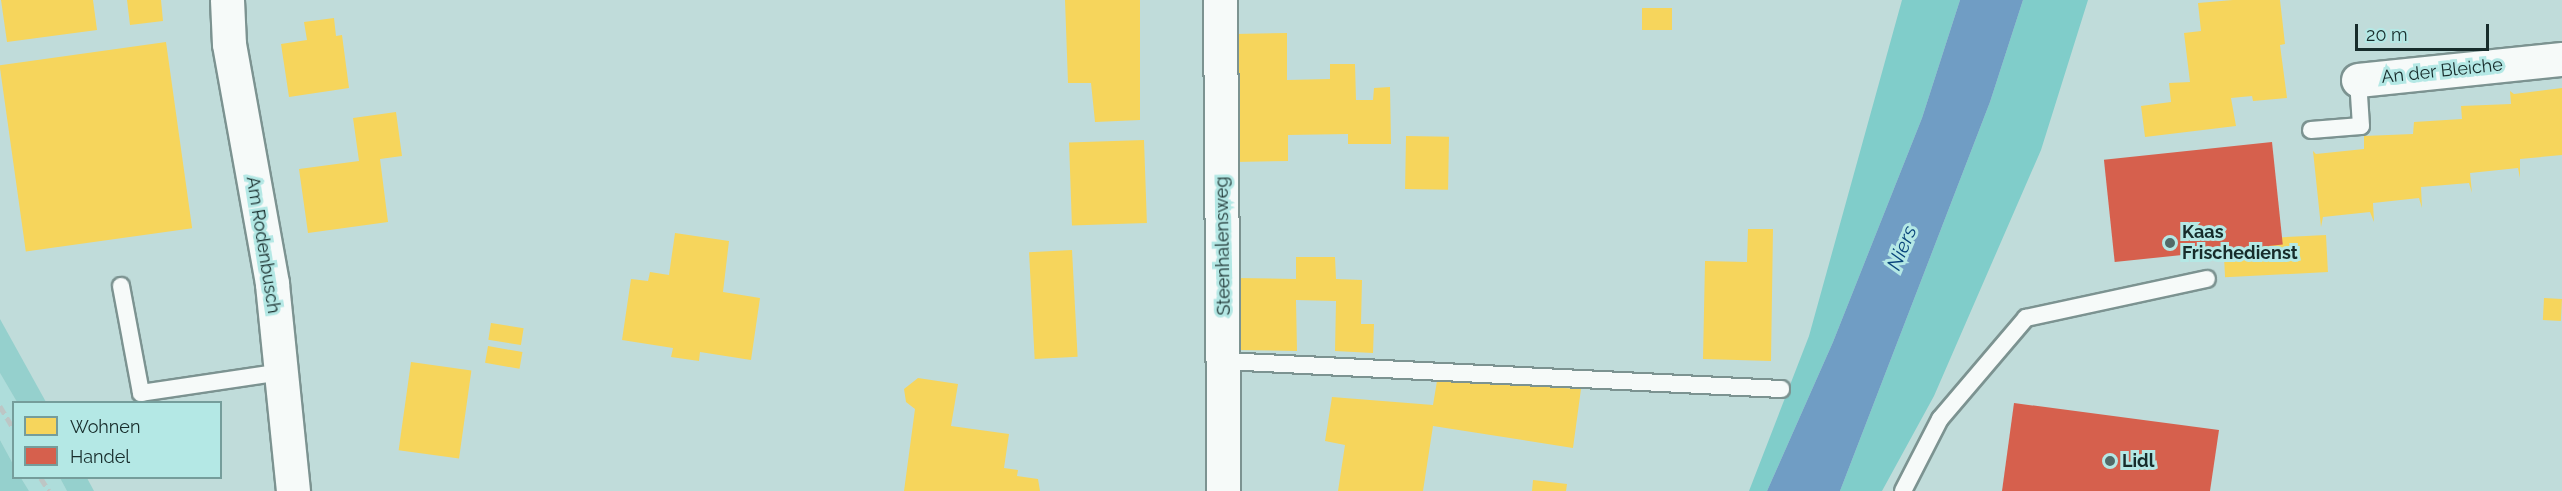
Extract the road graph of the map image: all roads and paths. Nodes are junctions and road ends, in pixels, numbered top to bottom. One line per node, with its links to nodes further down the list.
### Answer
1 (227, 0): 9 (street, Am Rodenbusch)
2 (1220, 0): 8 (street, Steenhalensweg)
3 (2562, 58): 4 (street, An der Bleiche)
4 (2358, 80): 5 (lane)
5 (2311, 130)
6 (2207, 279): 14 (lane)
7 (121, 286): 11 (lane)
8 (1224, 361): 10 (lane); 13 (street, Steenhalensweg)
9 (281, 372): 11 (lane); 12 (street, Am Rodenbusch)
10 (1781, 389)
11 (142, 398)
12 (293, 491)
13 (1223, 491)
14 (1903, 491)

